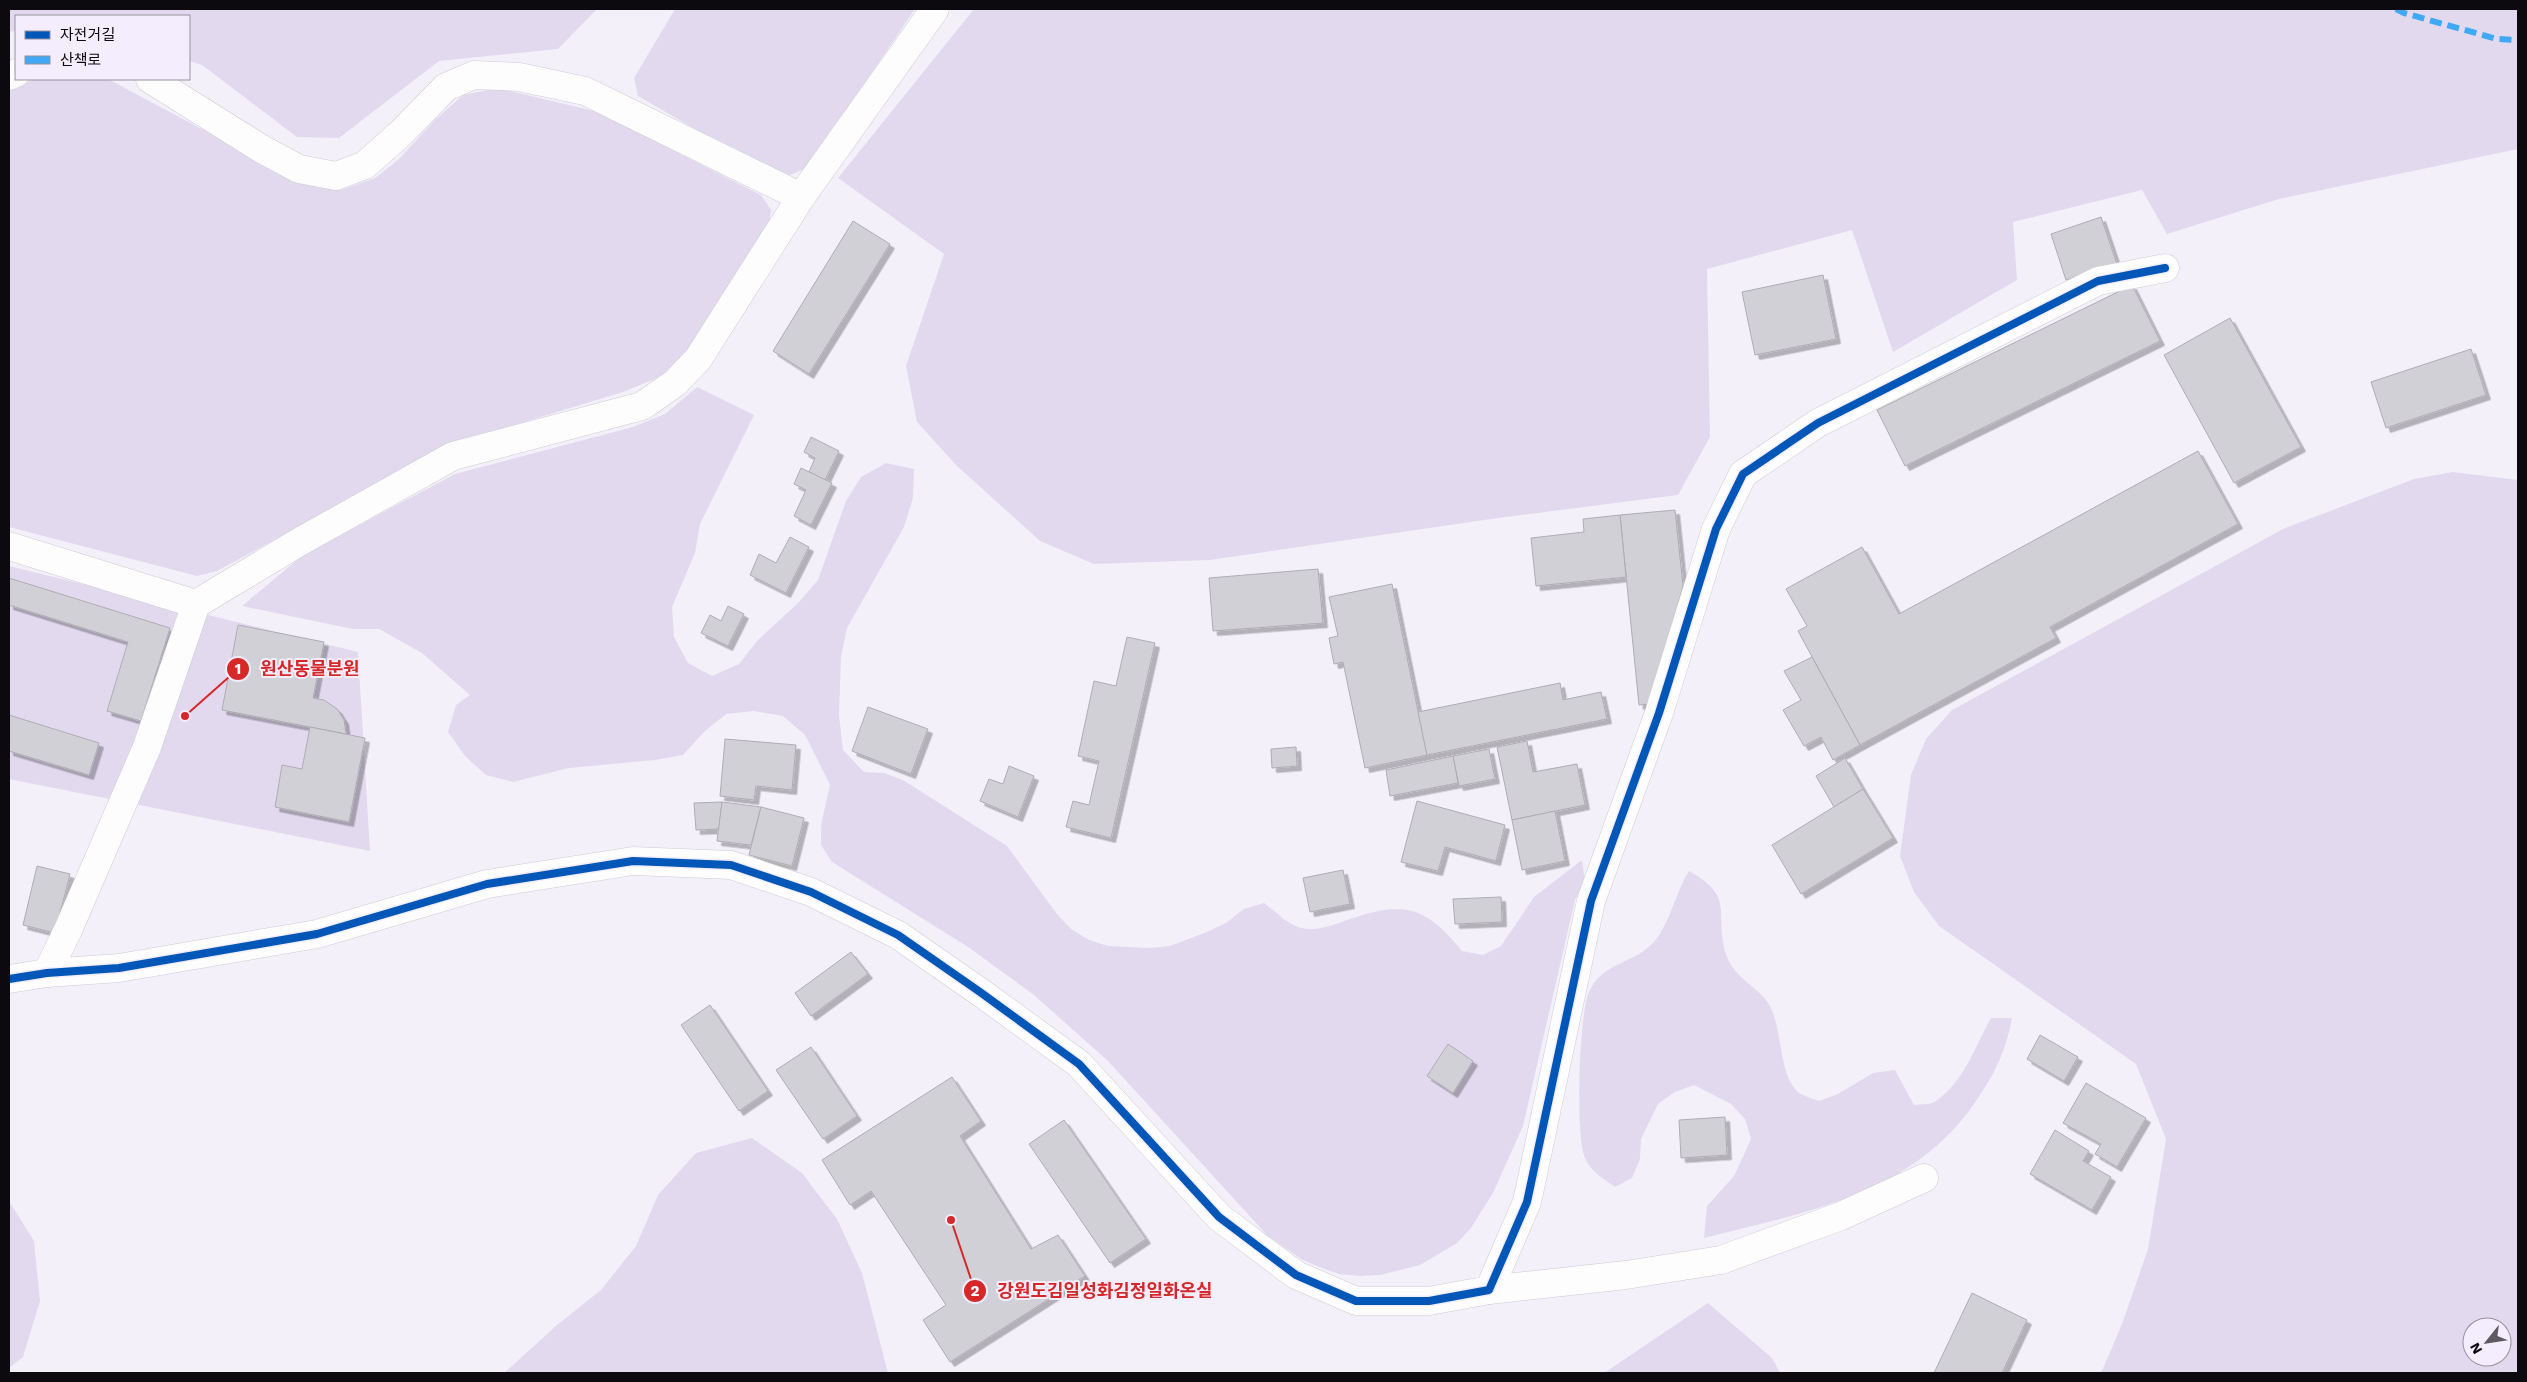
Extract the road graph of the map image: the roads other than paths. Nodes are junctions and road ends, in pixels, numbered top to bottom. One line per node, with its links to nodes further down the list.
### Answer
1 (935, 9): 3 (street)
2 (152, 80): 3 (street)
3 (801, 196): 6 (street)
4 (2166, 268): 10 (street)
5 (9, 546): 6 (street)
6 (196, 604): 7 (street)
7 (47, 973): 8 (street); 10 (street)
8 (9, 979)
9 (1924, 1178): 10 (street)
10 (1489, 1290)

